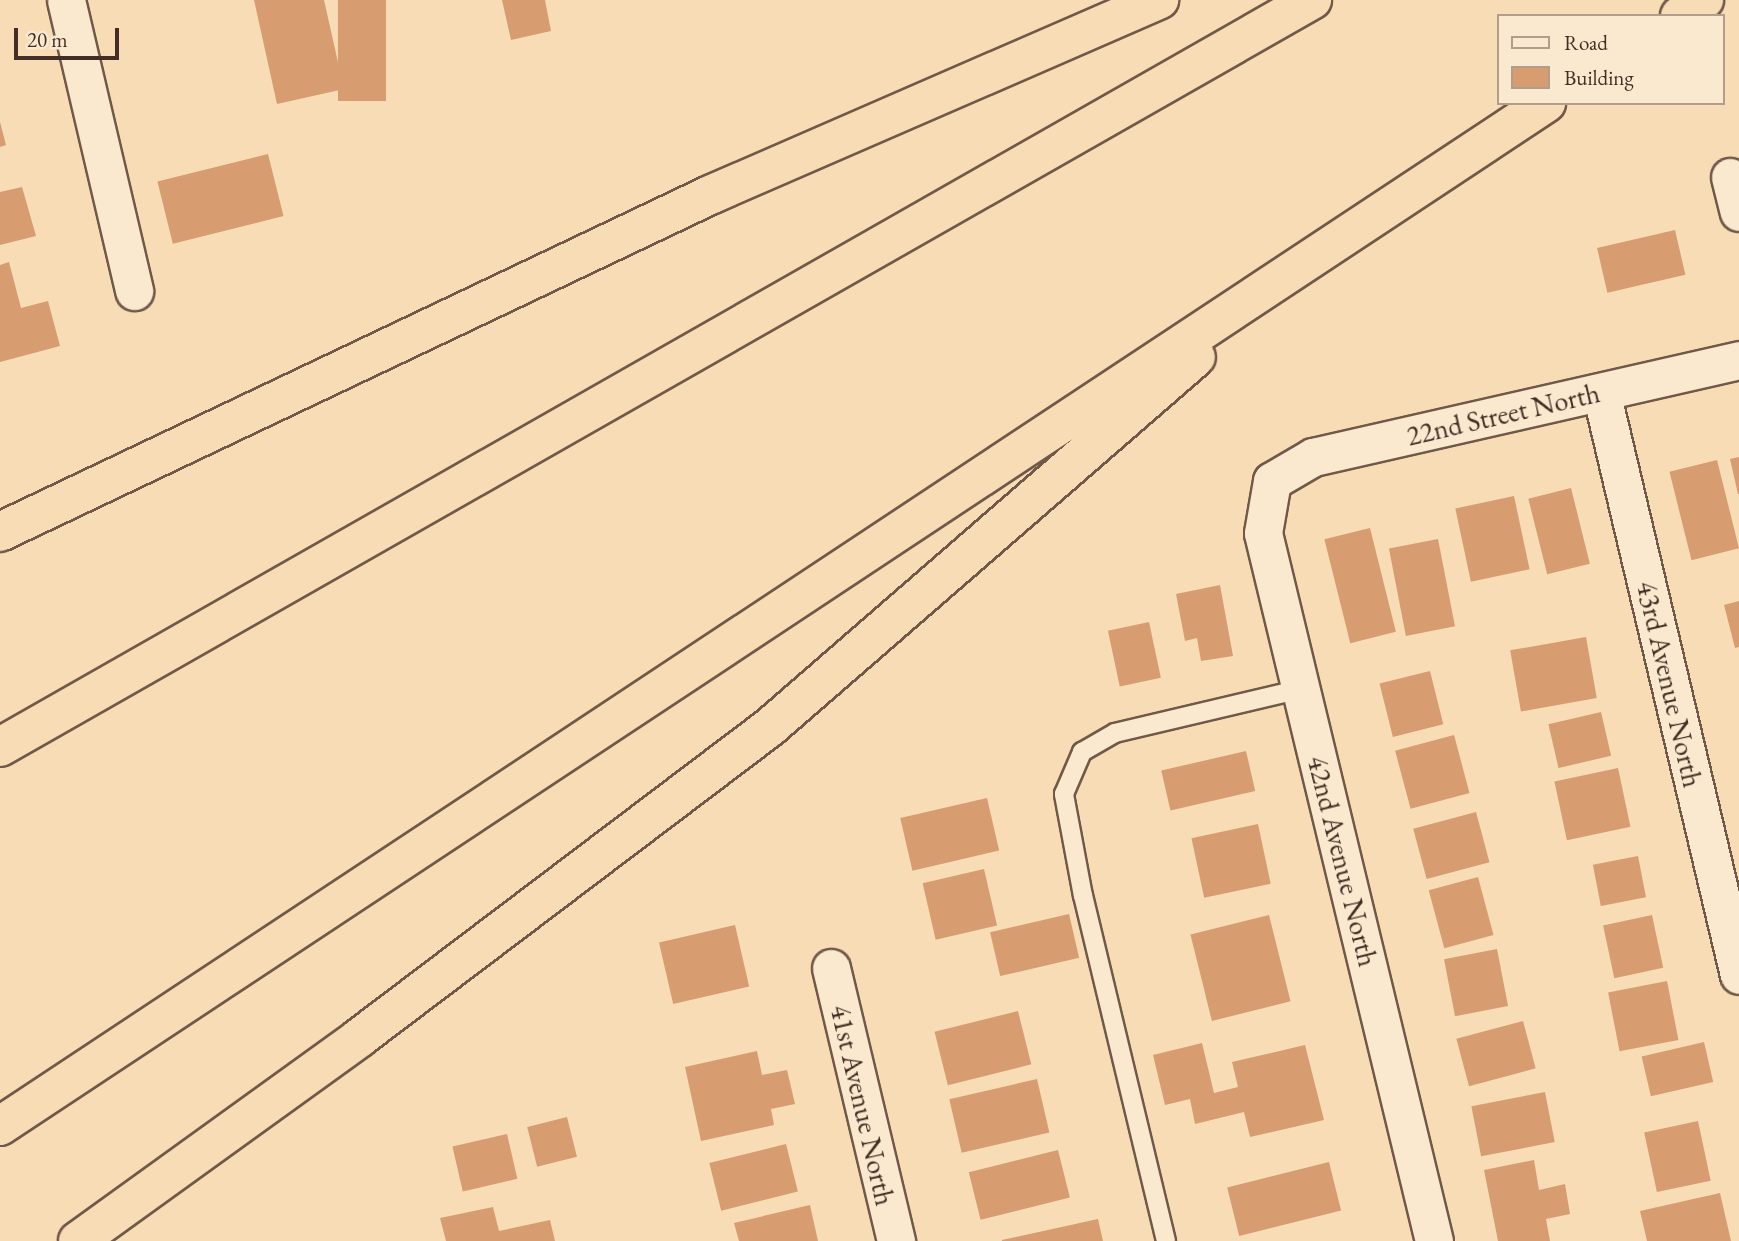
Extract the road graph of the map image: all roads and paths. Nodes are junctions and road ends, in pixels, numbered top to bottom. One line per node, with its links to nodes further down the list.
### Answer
1 (66, 0): 10 (street)
2 (1159, 0): 14 (highway)
3 (1312, 0): 16 (highway)
4 (1704, 0): 5 (highway)
5 (1683, 14)
6 (1543, 105): 9 (highway)
7 (1730, 177): 8 (street)
8 (1739, 212)
9 (1317, 253): 19 (highway); 20 (highway)
10 (134, 291)
11 (1739, 360): 12 (street, 22nd Street North)
12 (1601, 392): 13 (street, 22nd Street North); 18 (street, 43rd Avenue North)
13 (1272, 481): 15 (street, 42nd Avenue North)
14 (0, 532)
15 (1301, 689): 22 (lane); 23 (street, 42nd Avenue North)
16 (0, 747)
17 (831, 968): 21 (street, 41st Avenue North)
18 (1739, 975)
19 (0, 1126)
20 (78, 1241)
21 (896, 1241)
22 (1166, 1241)
23 (1434, 1241)

